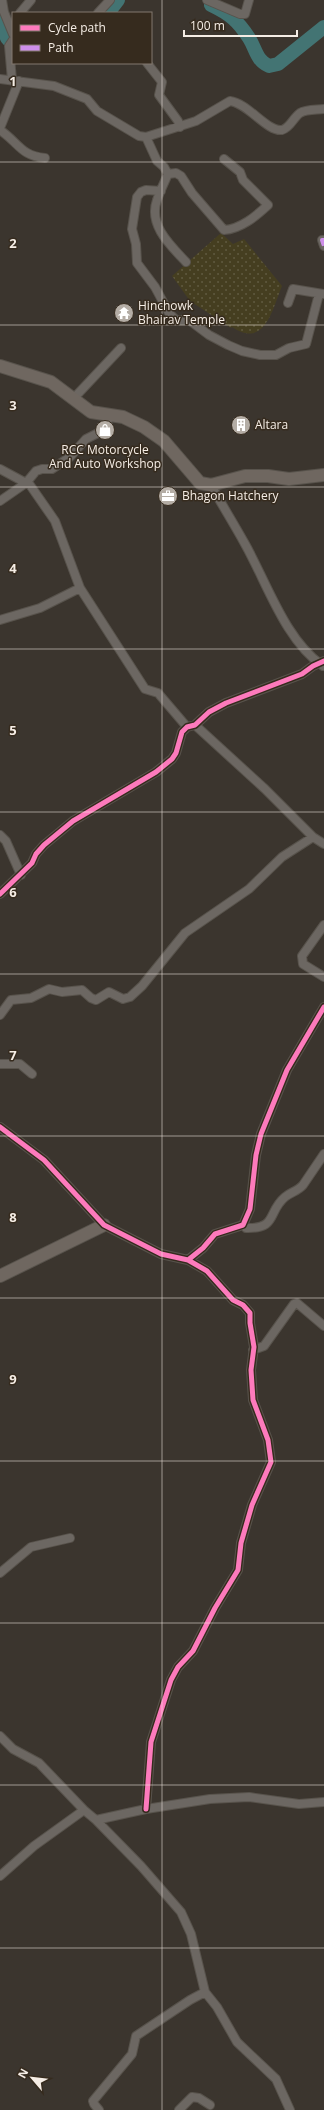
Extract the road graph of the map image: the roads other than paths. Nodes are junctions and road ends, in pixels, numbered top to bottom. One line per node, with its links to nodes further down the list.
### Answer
1 (2, 0): 8 (street)
2 (31, 0): 6 (street)
3 (110, 0): 7 (street)
4 (207, 0): 5 (street)
5 (249, 0)
6 (21, 12)
7 (99, 12)
8 (11, 23)
9 (13, 64): 12 (street)
10 (148, 64): 14 (street)
11 (0, 79): 12 (street)
12 (15, 81): 15 (street); 16 (street)
13 (324, 109): 14 (street)
14 (180, 127): 16 (street)
15 (0, 129): 17 (street)
16 (146, 137): 19 (street)
17 (45, 158)
18 (224, 159): 19 (street)
19 (168, 174): 20 (street)
20 (161, 191): 21 (street); 22 (street)
21 (186, 262)
22 (322, 294): 23 (street)
23 (288, 303)
24 (121, 348): 26 (street)
25 (0, 366): 26 (street)
26 (73, 399): 27 (street)
27 (111, 416): 30 (street); 31 (street)
28 (0, 469): 30 (street)
29 (324, 475): 31 (street)
30 (26, 483): 32 (street); 33 (street)
31 (211, 485): 35 (street)
32 (0, 501)
33 (80, 588): 34 (street); 36 (street)
34 (0, 620)
35 (323, 664): 36 (street)
36 (191, 726): 38 (street); 40 (street)
37 (0, 835): 40 (street)
38 (313, 837): 39 (street); 45 (street)
39 (324, 844)
40 (21, 875): 41 (street)
41 (0, 894)
42 (324, 925): 43 (street)
43 (324, 977)
44 (324, 1007): 52 (street)
45 (0, 1015)
46 (0, 1064): 47 (street)
47 (32, 1074)
48 (0, 1127): 50 (street)
49 (324, 1154): 51 (street)
50 (104, 1225): 52 (street); 53 (street)
51 (246, 1228)
52 (188, 1260): 55 (street)
53 (0, 1276)
54 (324, 1326): 55 (street)
55 (253, 1350): 60 (street)
56 (70, 1538): 57 (street)
57 (0, 1573)
58 (0, 1736): 61 (street)
59 (324, 1802): 60 (street)
60 (146, 1809): 62 (street)
61 (84, 1810): 62 (street); 63 (street)
62 (96, 1820): 64 (street)
63 (0, 1876)
64 (205, 1992): 66 (street); 68 (street)
65 (210, 2104): 67 (street)
66 (99, 2110)
67 (179, 2110)
68 (290, 2110)

